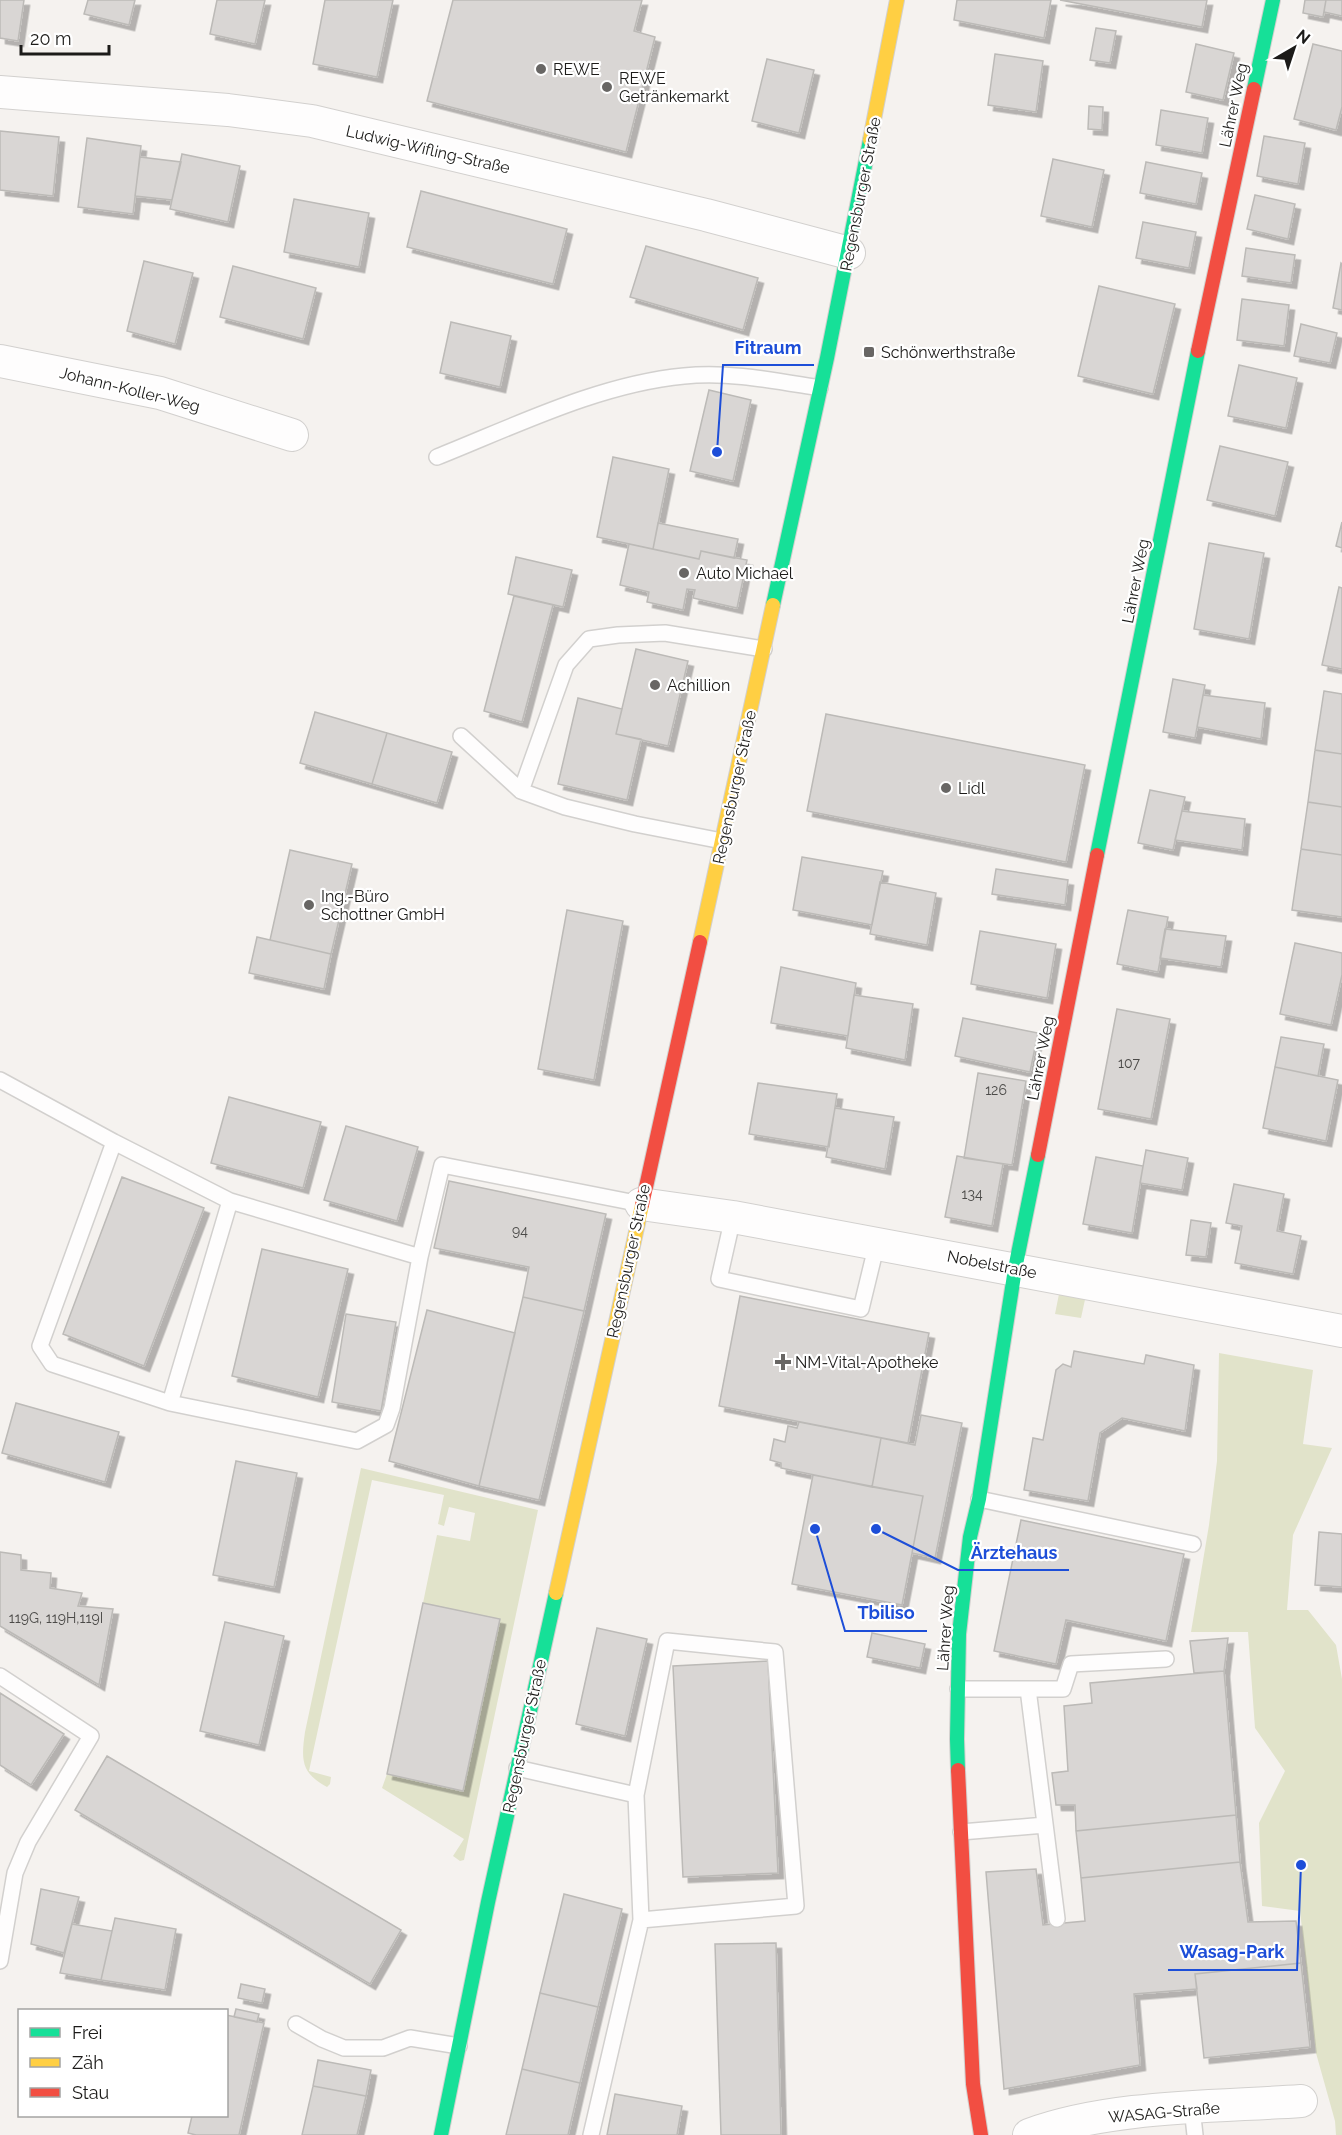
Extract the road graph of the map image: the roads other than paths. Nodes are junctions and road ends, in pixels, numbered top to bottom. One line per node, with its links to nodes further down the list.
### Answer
1 (897, 0): 4 (main road, Regensburger Straße)
2 (1273, 0): 20 (main road, Lährer Weg)
3 (0, 92): 4 (street, Ludwig-Wifling-Straße)
4 (849, 253): 6 (main road, Regensburger Straße)
5 (0, 361): 7 (street, Johann-Koller-Weg)
6 (820, 388): 8 (lane); 9 (main road, Regensburger Straße)
7 (292, 435)
8 (437, 457)
9 (764, 649): 11 (lane); 12 (main road, Regensburger Straße)
10 (461, 736): 11 (lane)
11 (521, 791): 12 (lane)
12 (722, 841): 16 (main road, Regensburger Straße)
13 (0, 1080): 14 (lane)
14 (114, 1142): 15 (lane); 22 (lane)
15 (230, 1201): 19 (lane); 22 (lane)
16 (641, 1204): 17 (street, Nobelstraße); 19 (lane); 29 (main road, Regensburger Straße)
17 (733, 1217): 18 (street, Nobelstraße); 18 (lane)
18 (877, 1243): 20 (street, Nobelstraße)
19 (420, 1257): 22 (lane)
20 (1016, 1269): 21 (street, Nobelstraße); 23 (main road, Lährer Weg)
21 (1341, 1326)
22 (170, 1403)
23 (979, 1499): 24 (lane); 27 (main road, Lährer Weg)
24 (1193, 1544)
25 (1166, 1659): 28 (lane)
26 (0, 1676): 35 (lane)
27 (958, 1689): 28 (lane); 32 (main road, Lährer Weg)
28 (1028, 1689): 31 (lane)
29 (517, 1768): 30 (lane); 37 (main road, Regensburger Straße)
30 (636, 1796): 34 (lane); 34 (lane)
31 (1045, 1826): 32 (lane); 33 (lane)
32 (962, 1832): 42 (main road, Lährer Weg)
33 (1057, 1919)
34 (641, 1920): 41 (lane)
35 (0, 1961)
36 (296, 2024): 37 (lane)
37 (459, 2046): 40 (main road, Regensburger Straße)
38 (1301, 2101): 39 (street, WASAG-Straße)
39 (1194, 2122): 43 (street, WASAG-Straße)
40 (441, 2135)
41 (591, 2135)
42 (981, 2135)
43 (1029, 2135)

